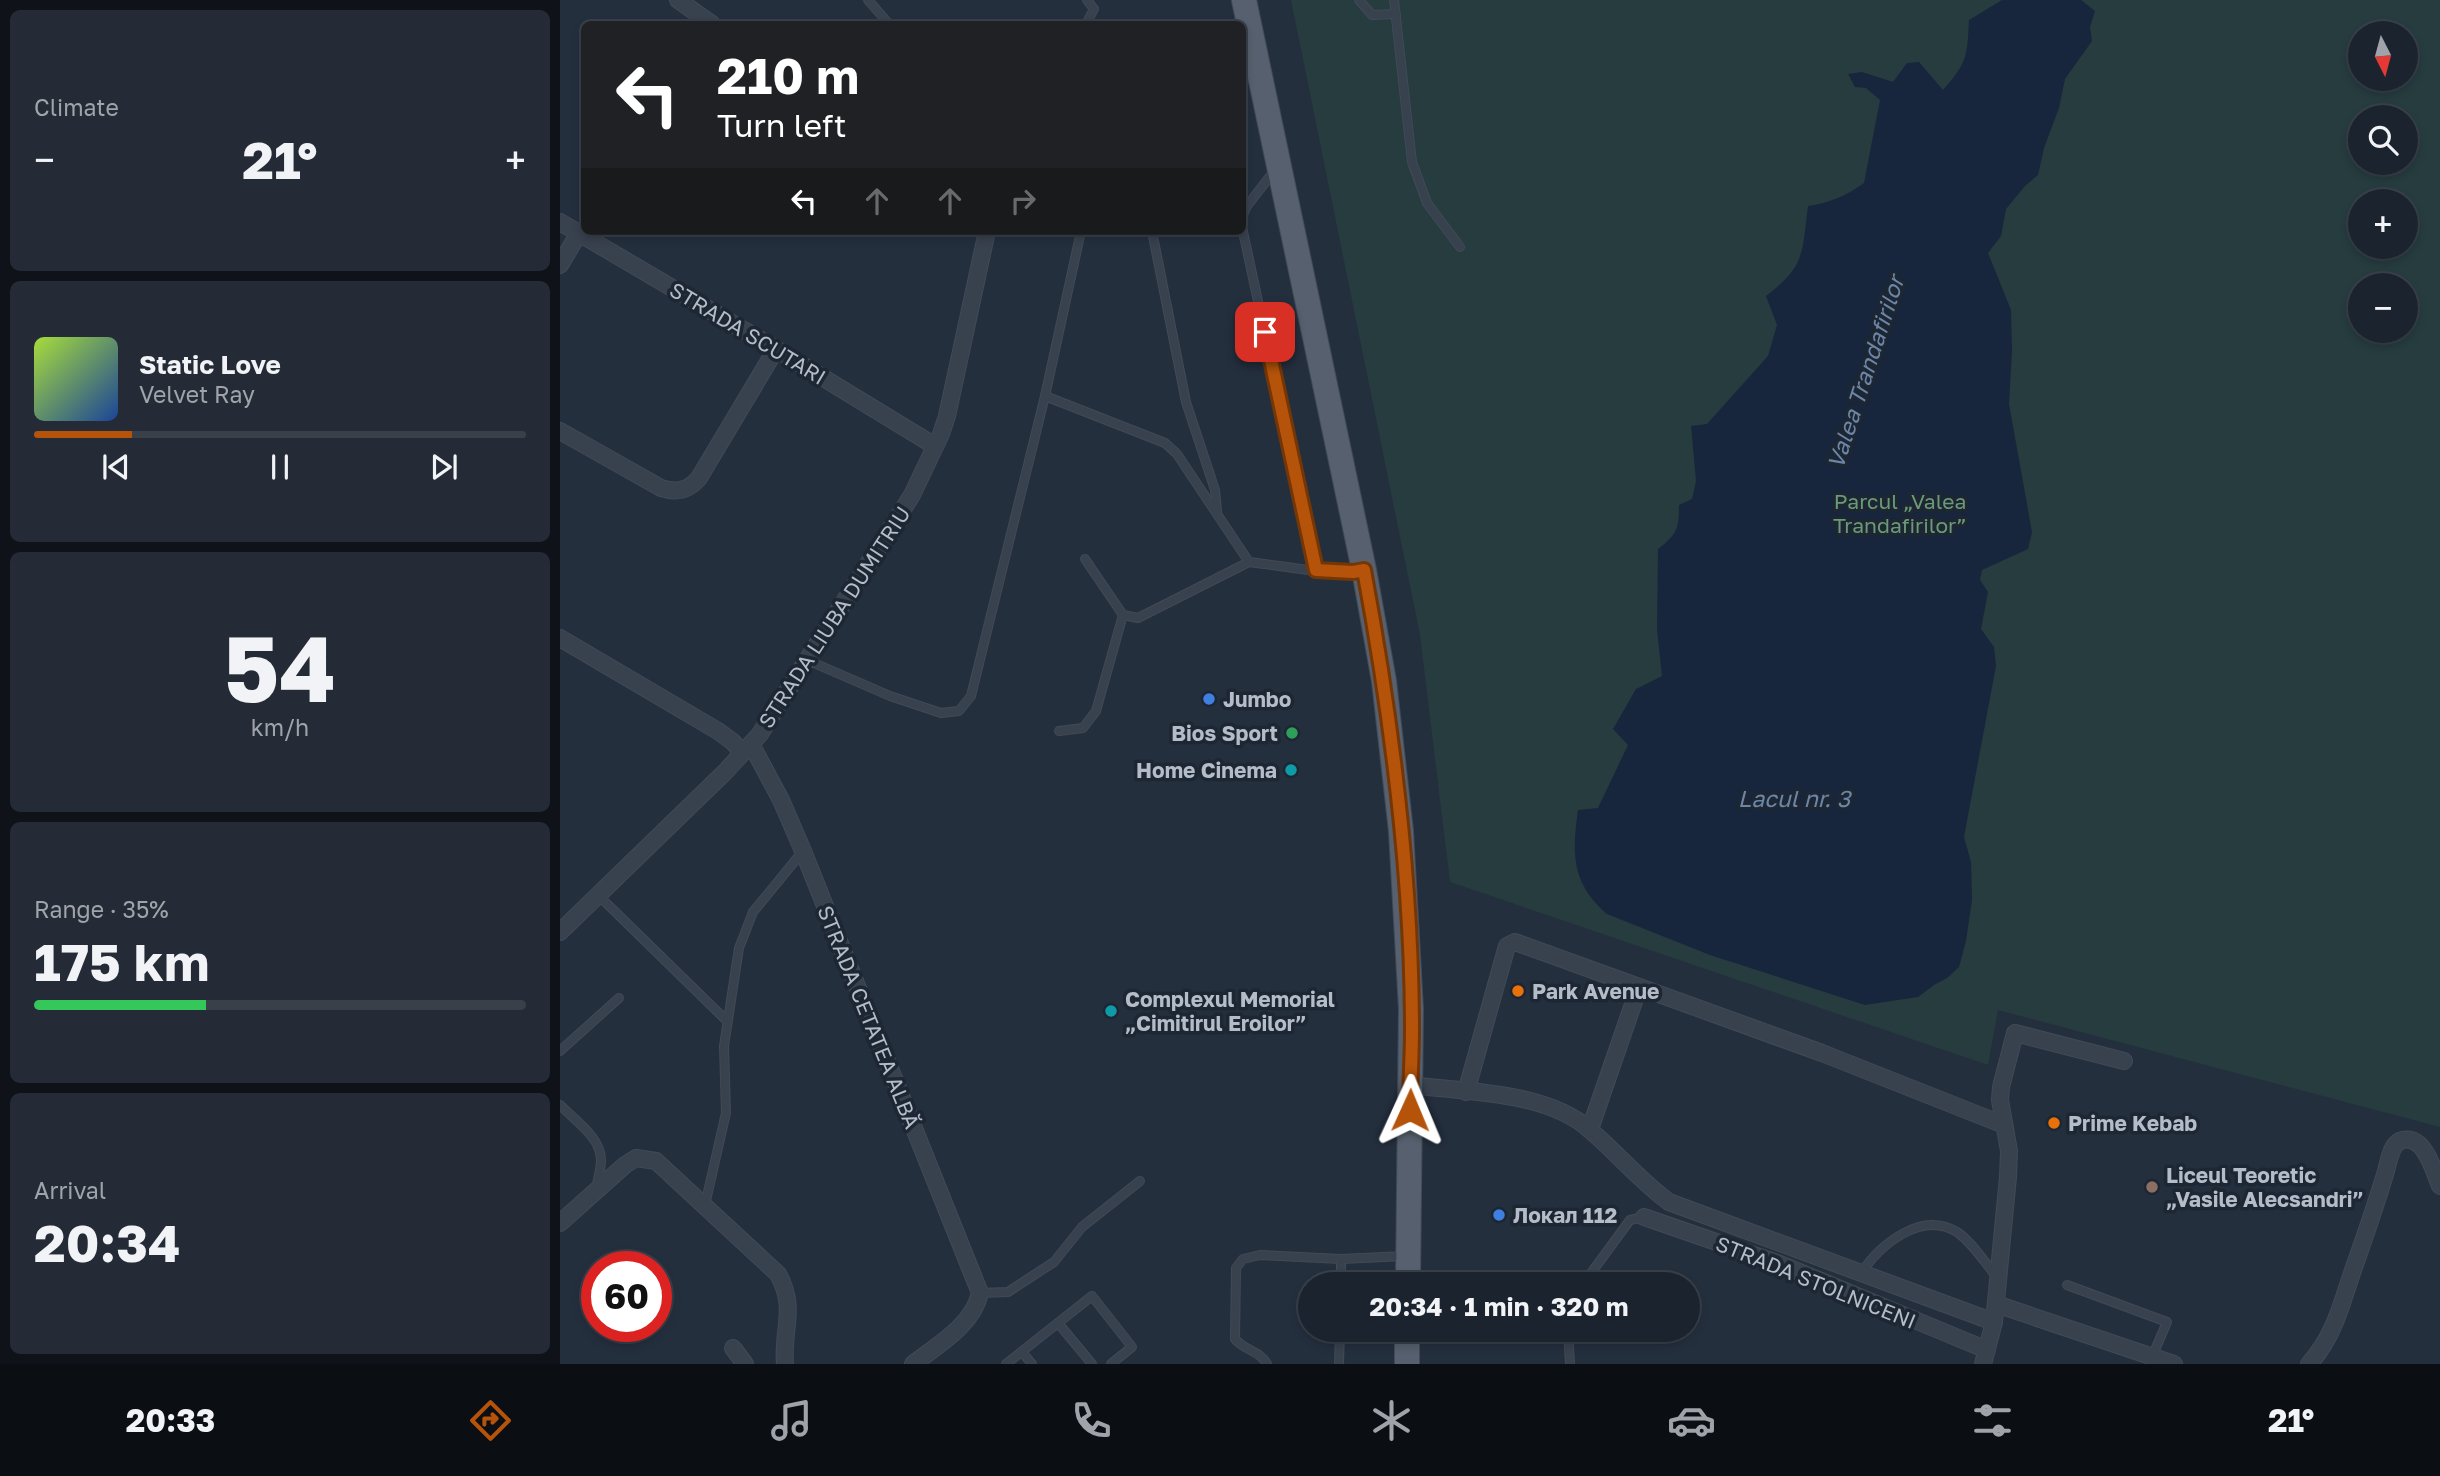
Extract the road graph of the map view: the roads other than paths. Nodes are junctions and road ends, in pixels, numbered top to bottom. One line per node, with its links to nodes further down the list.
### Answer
1 (678, 0): 8 (street)
2 (868, 0): 9 (lane)
3 (1087, 0): 10 (lane)
4 (1244, 0): 11 (main road)
5 (1359, 0): 7 (lane)
6 (1394, 0): 7 (lane)
7 (1396, 14): 23 (lane)
8 (704, 21)
9 (886, 21)
10 (1088, 21)
11 (1246, 21)
12 (1246, 26): 13 (main road)
13 (1250, 77): 14 (main road)
14 (1278, 166): 15 (lane); 33 (main road)
15 (1246, 208)
16 (560, 222): 17 (street, STRADA SCUTARI)
17 (579, 233): 24 (street)
18 (582, 235): 25 (street, STRADA SCUTARI)
19 (986, 235): 28 (street, STRADA LIUBA DUMITRIU)
20 (1080, 235): 26 (lane)
21 (1153, 235): 29 (lane)
22 (1244, 235): 32 (lane)
23 (1460, 247)
24 (560, 265)
25 (776, 349): 27 (street); 28 (street, STRADA SCUTARI)
26 (1045, 396): 29 (lane); 36 (lane)
27 (560, 431)
28 (935, 446): 36 (street, STRADA LIUBA DUMITRIU)
29 (1217, 514): 31 (lane)
30 (1085, 559): 34 (lane)
31 (1249, 562): 32 (lane); 34 (lane)
32 (1316, 570): 33 (lane)
33 (1364, 570): 47 (main road)
34 (1123, 615): 37 (lane)
35 (560, 638): 38 (street, STRADA CETATEA ALBĂ)
36 (807, 660): 38 (street, STRADA LIUBA DUMITRIU)
37 (1059, 731)
38 (747, 749): 39 (street, STRADA CETATEA ALBĂ); 40 (street, STRADA LIUBA DUMITRIU)
39 (803, 851): 44 (lane); 66 (street, STRADA CETATEA ALBĂ)
40 (597, 894): 41 (street, STRADA LIUBA DUMITRIU); 44 (lane)
41 (560, 932)
42 (1639, 988): 48 (street); 50 (street); 51 (street)
43 (619, 998): 45 (lane)
44 (727, 1021): 55 (lane)
45 (560, 1051)
46 (2124, 1061): 50 (street)
47 (1410, 1085): 48 (street); 58 (main road)
48 (1466, 1092): 51 (street)
49 (560, 1105): 54 (lane)
50 (2004, 1125): 64 (street)
51 (1590, 1129): 63 (street)
52 (1140, 1181): 66 (lane)
53 (2440, 1186): 89 (street)
54 (596, 1191): 55 (street); 56 (street)
55 (704, 1208): 79 (street)
56 (562, 1217)
57 (1644, 1217): 62 (lane); 75 (street, STRADA STOLNICENI)
58 (1408, 1256): 59 (lane); 61 (main road)
59 (1341, 1259): 60 (lane); 85 (lane)
60 (1341, 1272)
61 (1408, 1272)
62 (1592, 1272)
63 (1861, 1273): 64 (lane); 68 (street)
64 (1999, 1279): 67 (street)
65 (2067, 1285): 76 (lane)
66 (980, 1293): 80 (street)
67 (1996, 1304): 68 (street); 76 (street)
68 (1994, 1322): 75 (street)
69 (1058, 1323): 74 (lane); 83 (lane); 84 (lane)
70 (1340, 1342): 86 (lane)
71 (1408, 1342): 77 (main road)
72 (1569, 1342): 87 (lane)
73 (733, 1348): 78 (street)
74 (1022, 1352): 81 (lane); 82 (lane)
75 (1985, 1357)
76 (2152, 1357): 88 (street)
77 (1409, 1361)
78 (745, 1364)
79 (786, 1364)
80 (913, 1364)
81 (1006, 1364)
82 (1032, 1364)
83 (1092, 1364)
84 (1111, 1364)
85 (1267, 1364)
86 (1339, 1364)
87 (1570, 1364)
88 (2175, 1364)
89 (2309, 1364)

